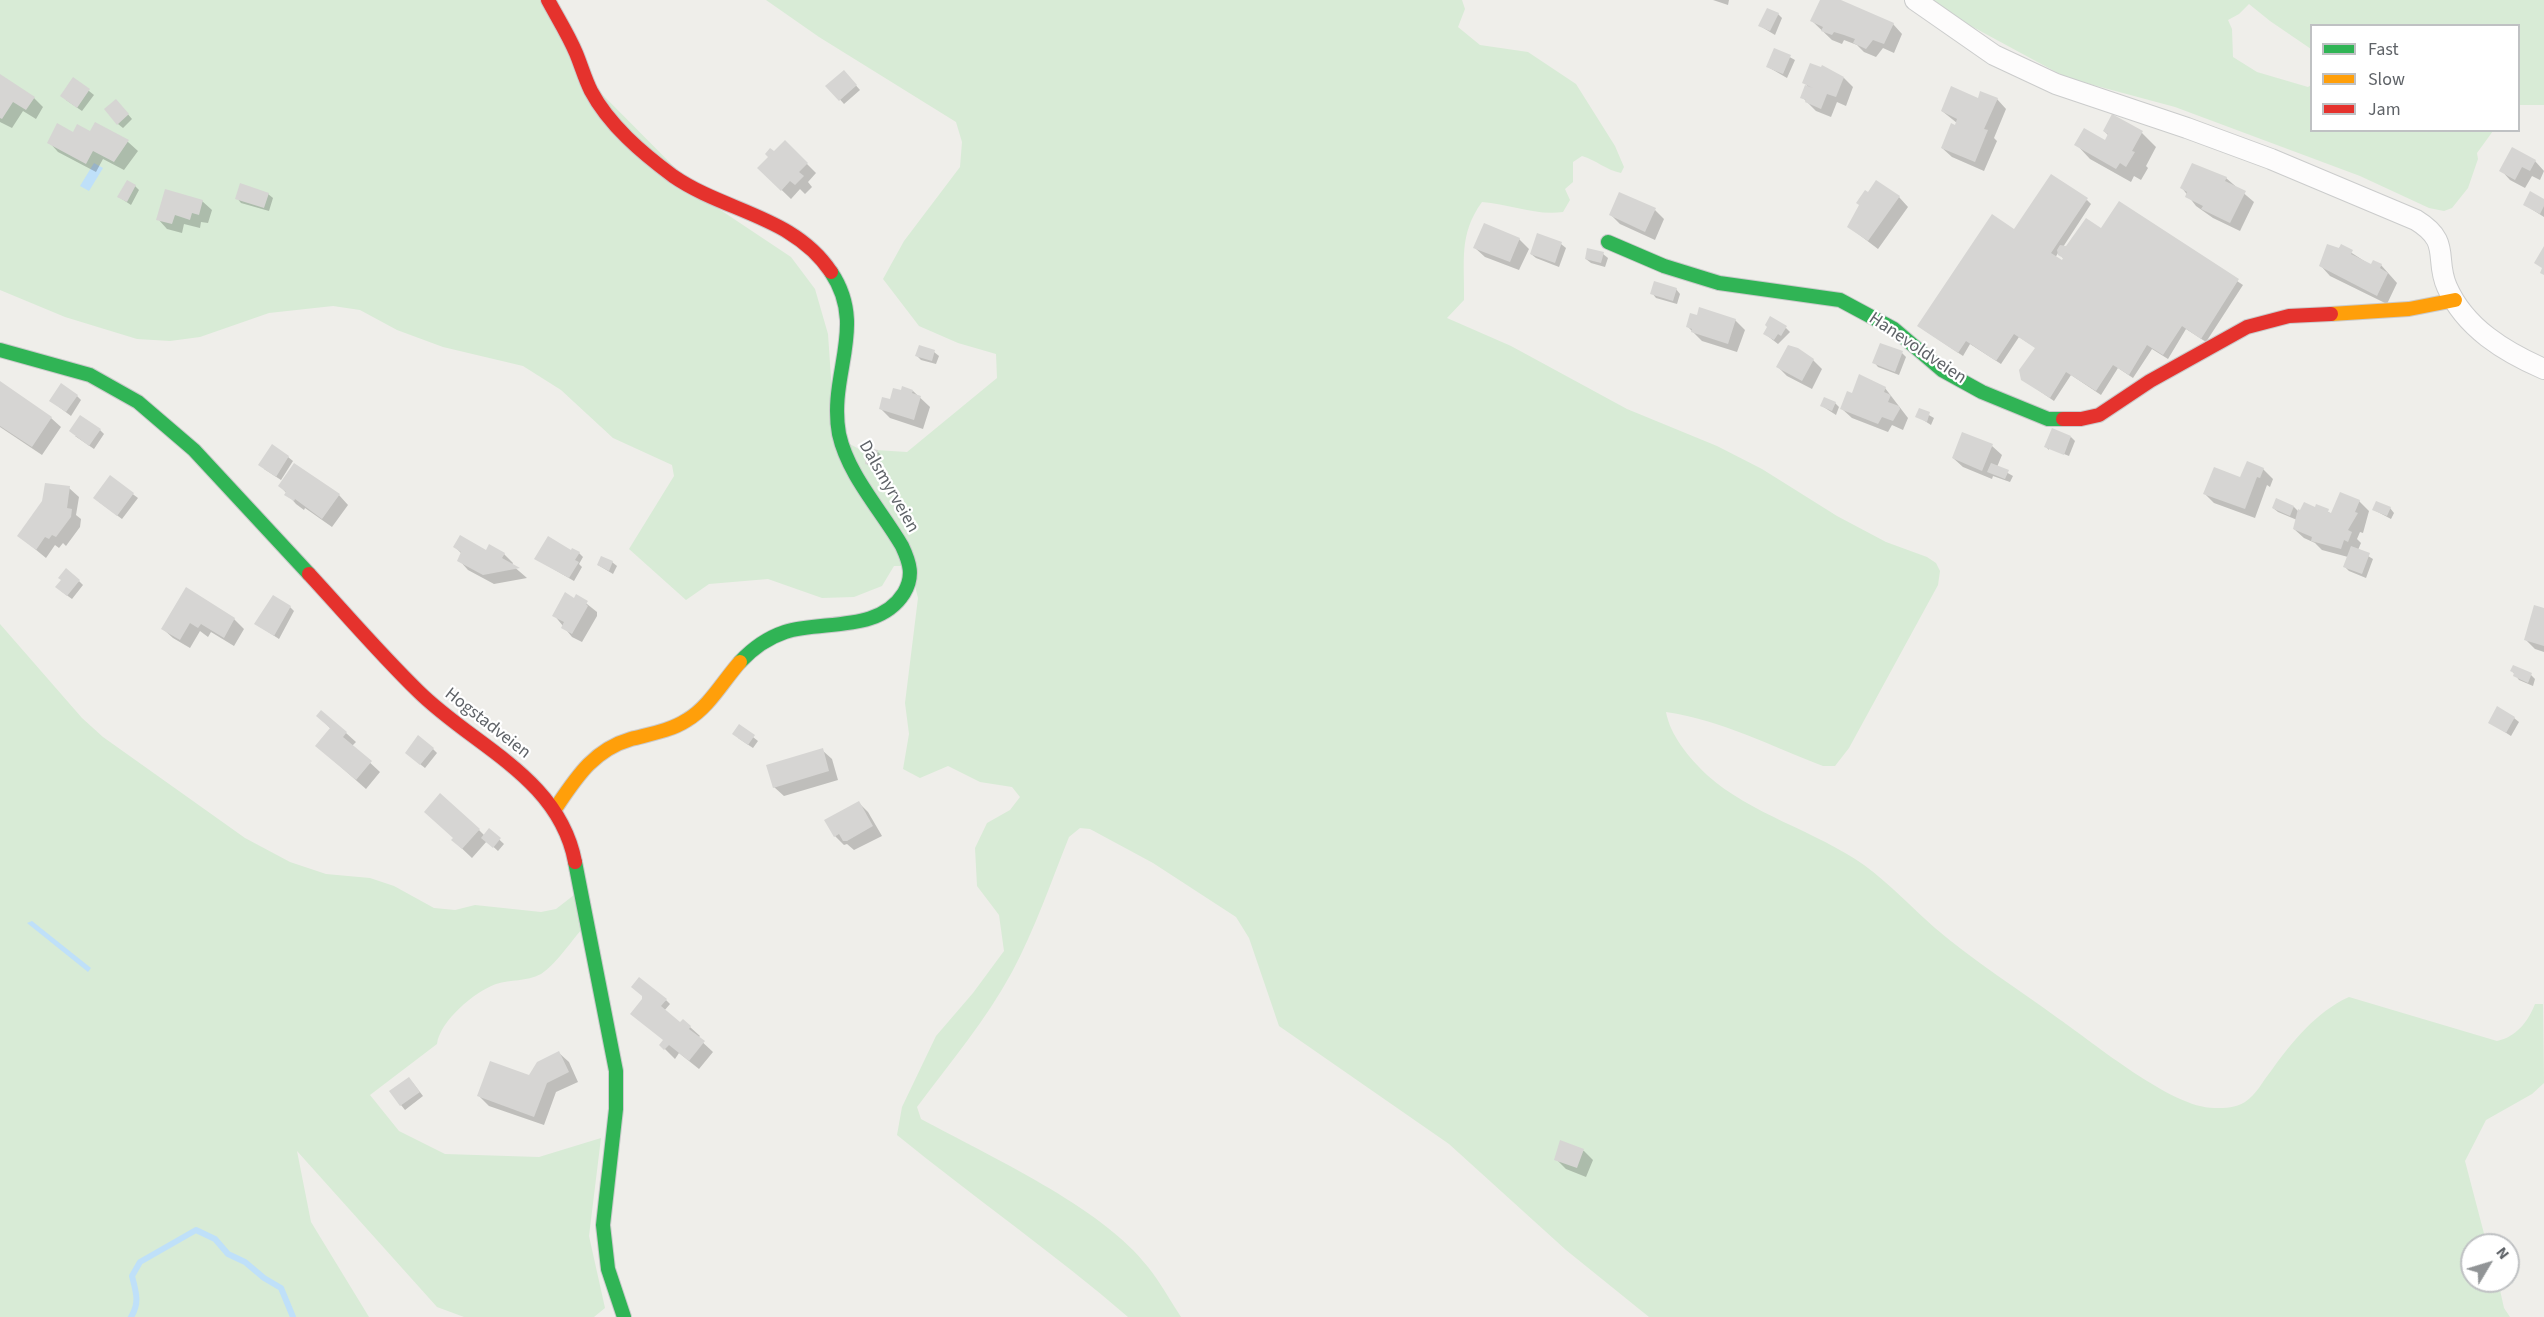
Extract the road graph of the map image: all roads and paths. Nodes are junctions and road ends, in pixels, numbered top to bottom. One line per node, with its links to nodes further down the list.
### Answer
1 (548, 0): 7 (street, Dalsmyrveien)
2 (1915, 0): 4 (street)
3 (1608, 242): 4 (street, Hanevoldveien)
4 (2455, 300): 6 (street)
5 (0, 350): 7 (street, Hogstadveien)
6 (2544, 369)
7 (555, 809): 8 (street, Hogstadveien)
8 (624, 1317)

